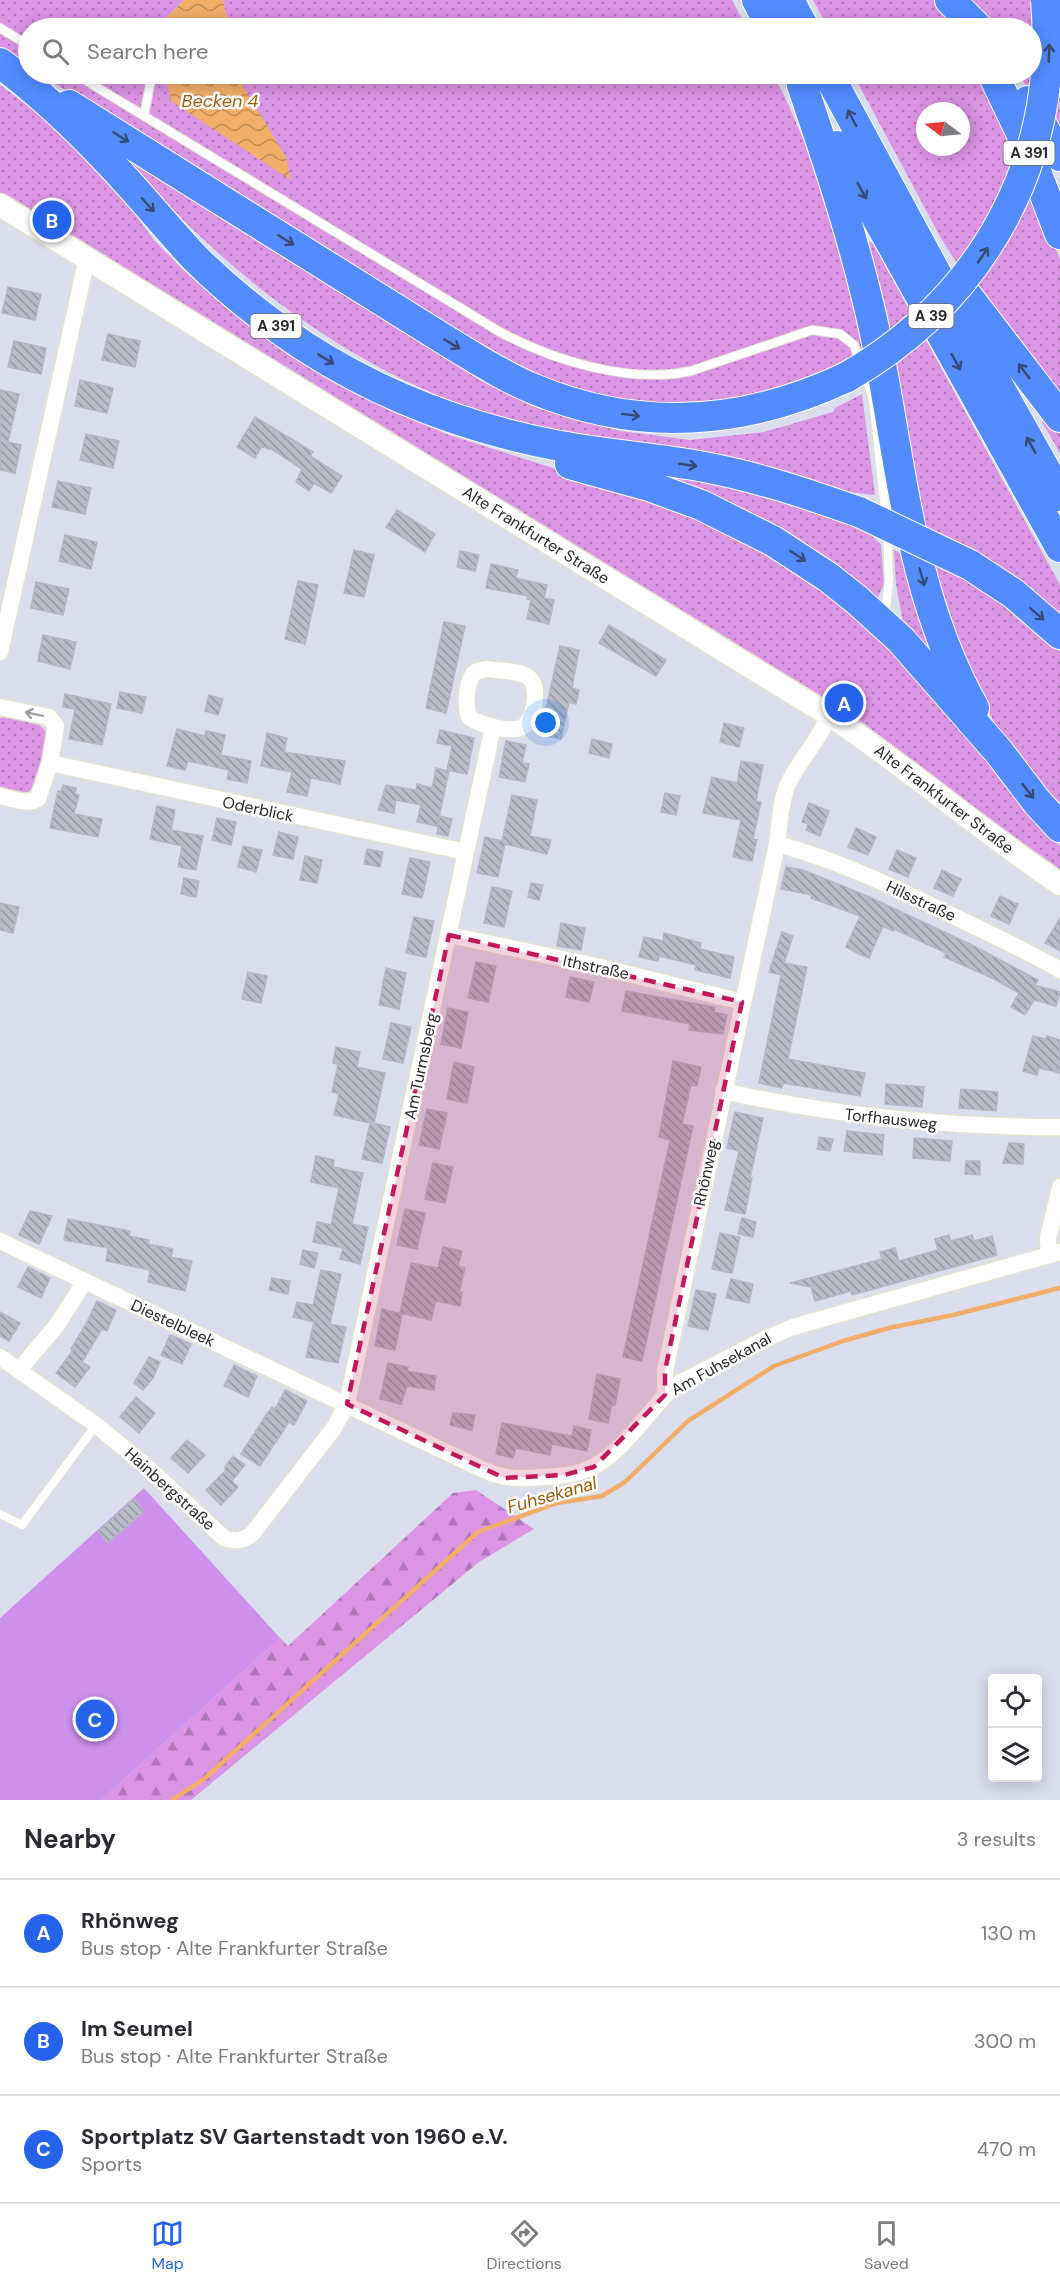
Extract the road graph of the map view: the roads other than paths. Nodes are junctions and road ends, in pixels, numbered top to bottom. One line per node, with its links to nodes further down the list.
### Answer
1 (756, 0): 5 (highway)
2 (789, 0): 6 (highway)
3 (948, 0): 7 (highway); 8 (highway)
4 (1046, 0): 15 (highway, one-way to 4, bridge)
5 (766, 18)
6 (799, 18)
7 (960, 18)
8 (967, 18)
9 (0, 28): 10 (lane)
10 (18, 39)
11 (0, 62): 12 (highway, one-way to 12, bridge); 13 (highway, A 391, one-way to 13)
12 (18, 73)
13 (18, 76)
14 (28, 84): 30 (highway, A 391, one-way to 30)
15 (35, 84)
16 (92, 84): 23 (lane)
17 (150, 84): 23 (lane)
18 (811, 84): 39 (highway, one-way to 39)
19 (813, 84): 32 (highway, A 39, one-way to 32)
20 (814, 84): 25 (highway, A 39, one-way to 20)
21 (998, 84): 27 (highway, A 391)
22 (1017, 84): 24 (highway)
23 (144, 115): 33 (lane)
24 (1060, 156)
25 (890, 188): 29 (highway, one-way to 25); 31 (highway, A 39, one-way to 25)
26 (0, 205): 28 (street, Alte Frankfurter Straße)
27 (1060, 234)
28 (87, 258): 35 (street); 37 (street, Alte Frankfurter Straße)
29 (1060, 417)
30 (486, 428): 33 (highway, one-way to 33); 34 (highway, A 391, one-way to 34, bridge)
31 (1060, 496)
32 (1060, 547)
33 (885, 624): 39 (highway)
34 (1060, 634)
35 (0, 652)
36 (0, 707): 40 (street, one-way to 36)
37 (828, 716): 43 (street, Rhönweg); 45 (street, Alte Frankfurter Straße)
38 (493, 727): 38 (street); 44 (street, Am Turmsberg)
39 (999, 752): 42 (highway, one-way to 42)
40 (50, 763): 41 (street); 44 (street, Oderblick)
41 (0, 796)
42 (1060, 827)
43 (777, 844): 47 (street, Hilsstraße); 48 (street, Rhönweg)
44 (466, 852): 46 (street, Am Turmsberg)
45 (1060, 884)
46 (449, 935): 48 (street, Ithstraße); 58 (street, Am Turmsberg)
47 (1060, 970)
48 (742, 1002): 49 (street, Rhönweg)
49 (723, 1091): 50 (street, Torfhausweg); 57 (street, Rhönweg)
50 (1060, 1127)
51 (1060, 1187): 53 (street)
52 (0, 1241): 54 (street, Diestelbleek)
53 (1055, 1254): 57 (street, Am Fuhsekanal)
54 (85, 1281): 56 (street); 58 (street, Diestelbleek)
55 (0, 1357): 56 (street, Hainbergstraße)
56 (19, 1370): 59 (street, Hainbergstraße)
57 (665, 1395): 58 (street, Am Fuhsekanal)
58 (347, 1404): 59 (street, Hainbergstraße)
59 (96, 1425): 60 (lane)
60 (0, 1514)

